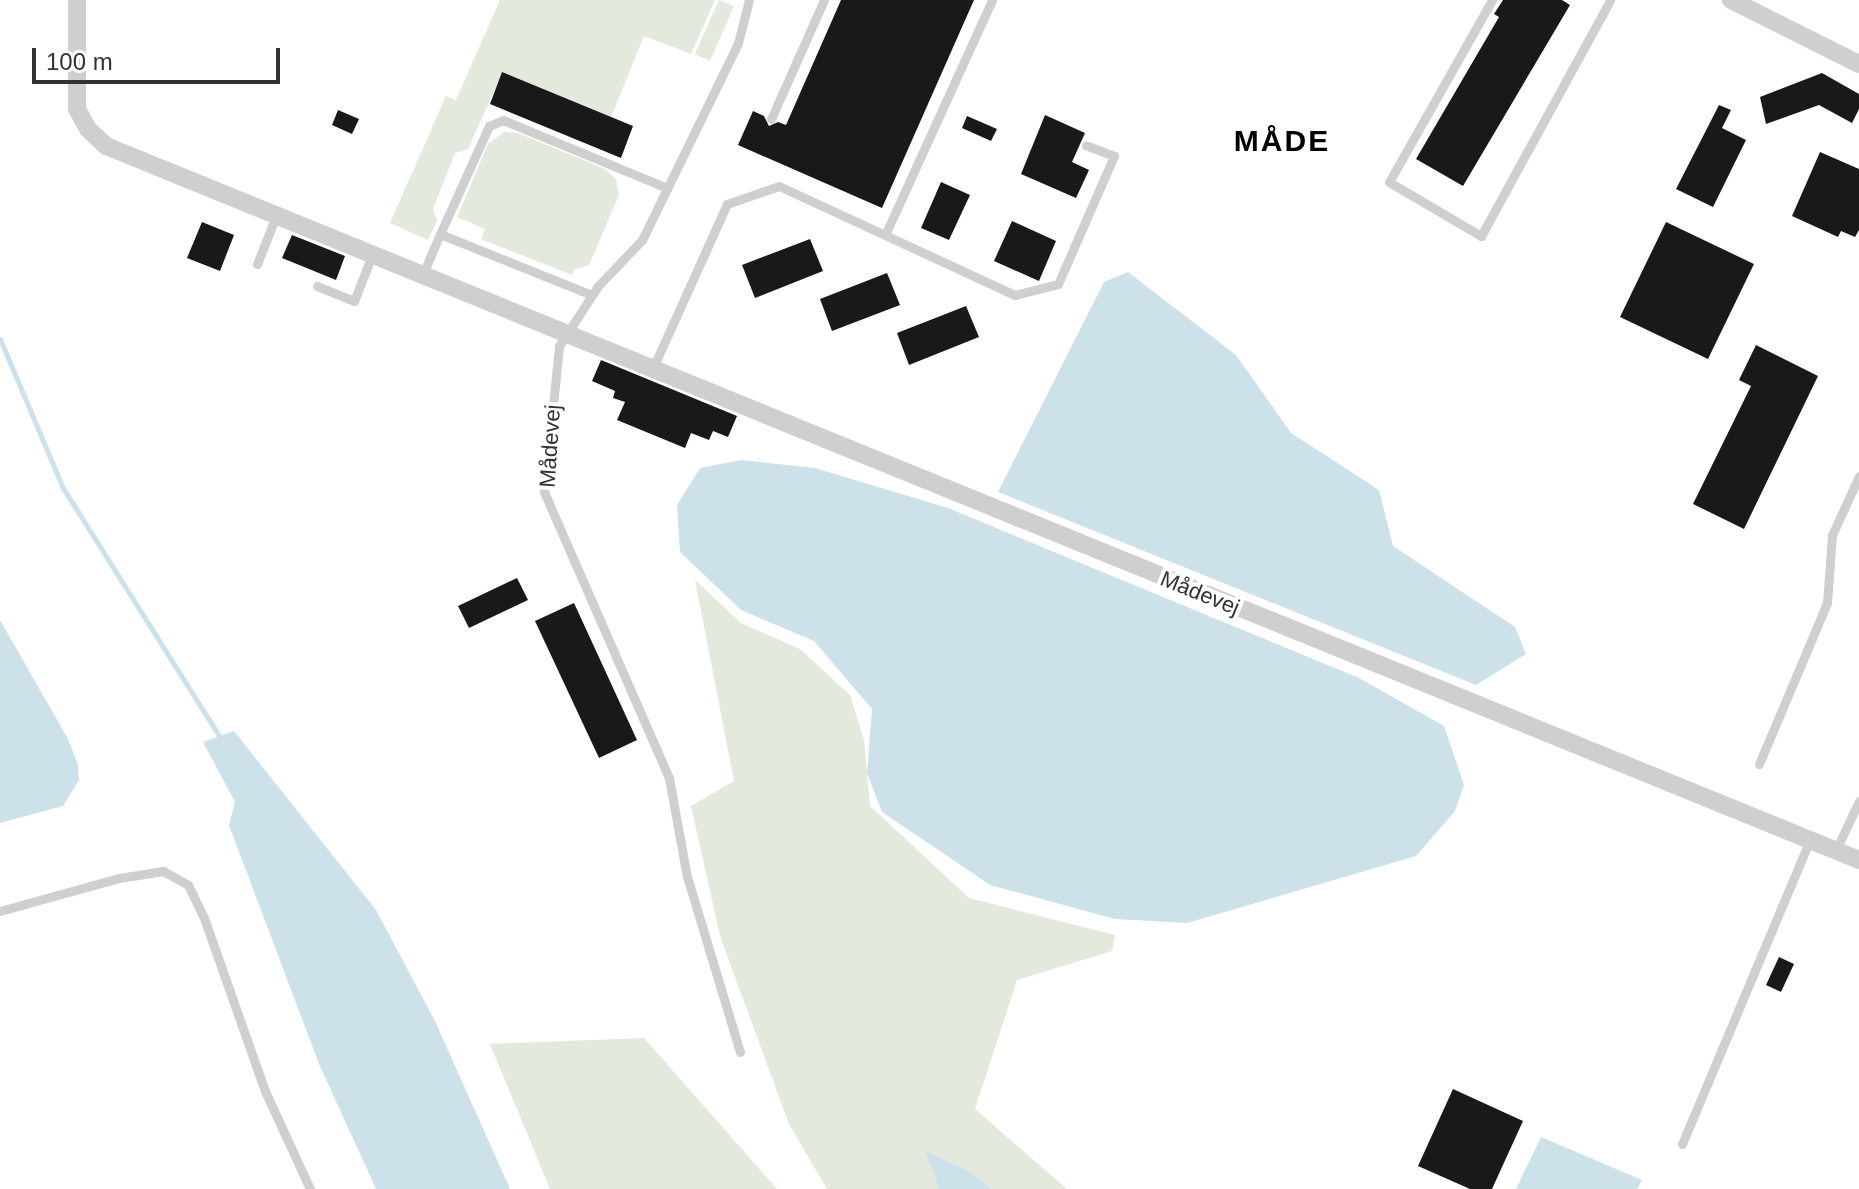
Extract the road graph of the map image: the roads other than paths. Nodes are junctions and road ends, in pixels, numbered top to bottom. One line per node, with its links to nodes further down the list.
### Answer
1 (77, 0): 12 (street, Mådevej)
2 (749, 0): 11 (lane)
3 (824, 0): 9 (lane)
4 (992, 0): 14 (lane)
5 (1492, 0): 6 (lane)
6 (1610, 0)
7 (1731, 0): 8 (street)
8 (1859, 64)
9 (771, 119)
10 (1086, 145): 14 (lane)
11 (667, 188): 13 (lane); 19 (lane)
12 (276, 216): 15 (street, Mådevej); 16 (lane)
13 (440, 234): 17 (lane); 19 (lane)
14 (885, 235): 21 (lane)
15 (372, 255): 17 (street, Mådevej); 18 (lane)
16 (257, 264)
17 (422, 276): 20 (street, Mådevej)
18 (317, 286)
19 (592, 295): 20 (lane)
20 (564, 334): 21 (street, Mådevej); 29 (lane, Mådevej)
21 (652, 370): 25 (street, Mådevej)
22 (1859, 476): 23 (lane)
23 (1759, 764)
24 (1859, 801): 26 (lane)
25 (1810, 840): 26 (street, Mådevej); 30 (lane)
26 (1836, 850): 27 (street, Mådevej)
27 (1859, 860)
28 (0, 911): 31 (lane)
29 (740, 1052)
30 (1682, 1144)
31 (310, 1189)

